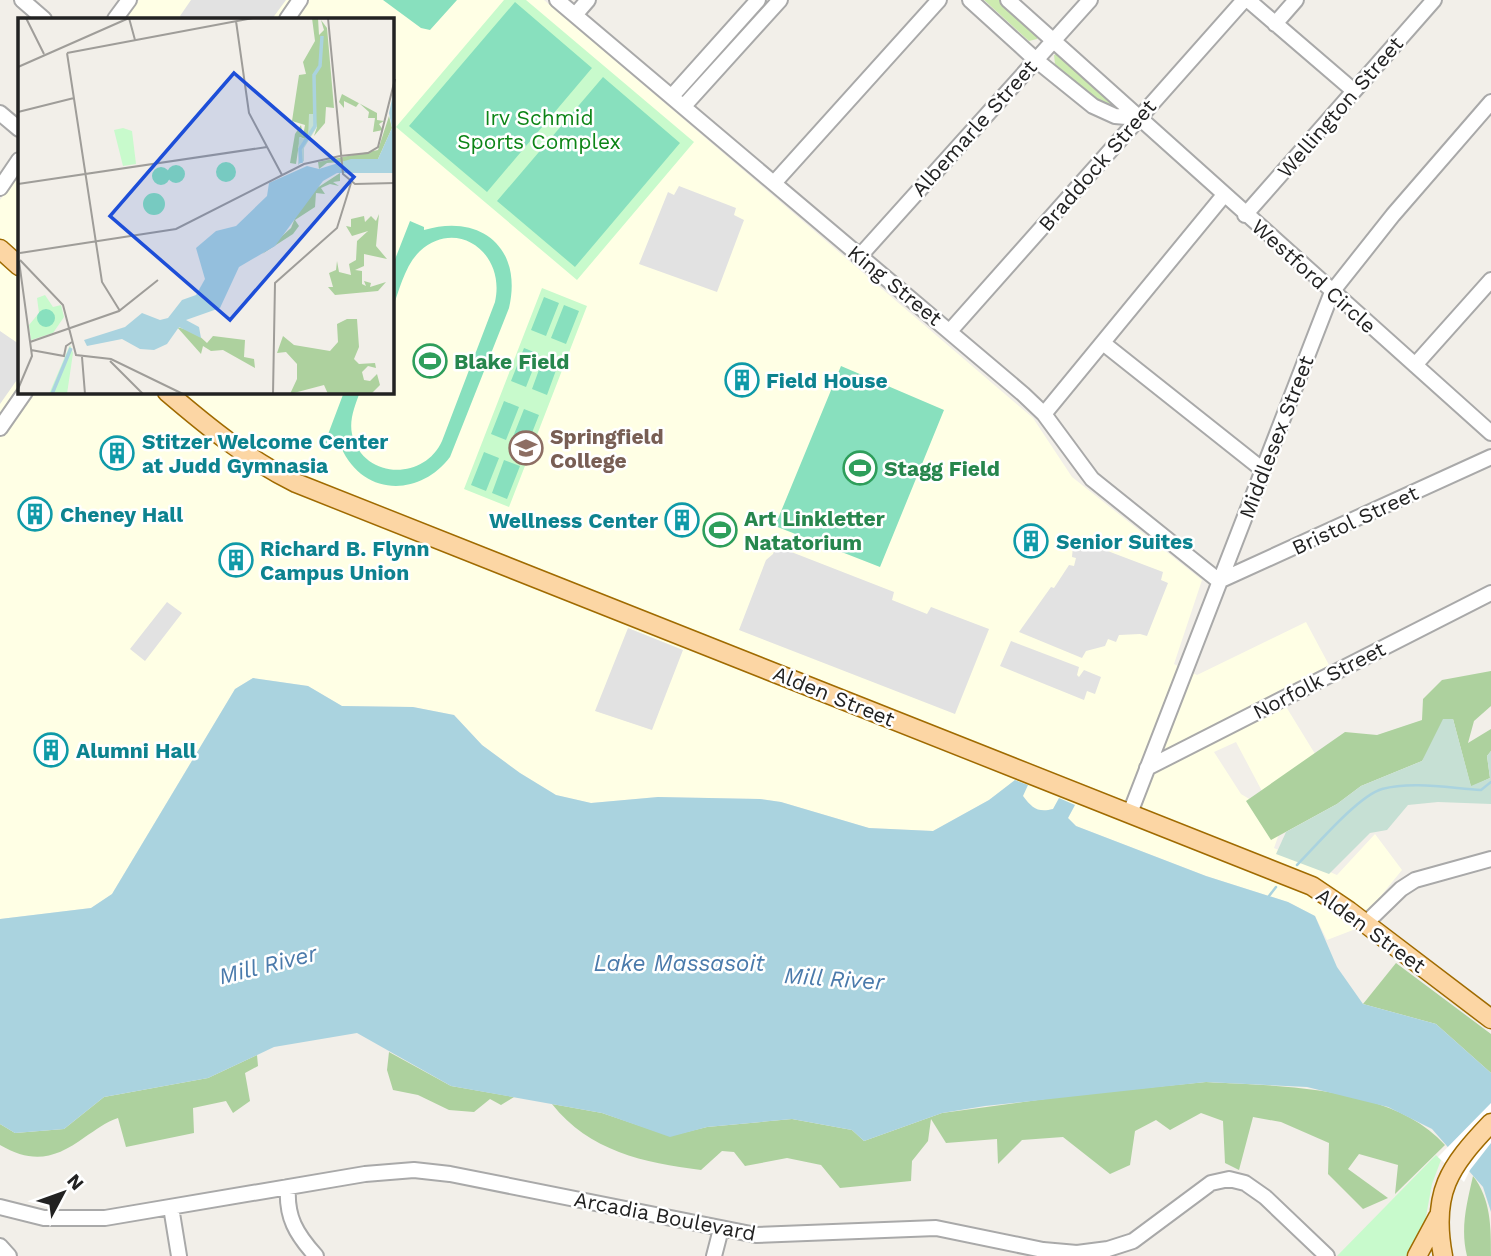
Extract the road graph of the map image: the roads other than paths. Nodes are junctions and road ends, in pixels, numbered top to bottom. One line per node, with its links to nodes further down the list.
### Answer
1 (22, 0): 16 (street)
2 (129, 0): 17 (street)
3 (300, 0): 18 (street)
4 (557, 0): 15 (street, King Street)
5 (588, 0): 15 (street)
6 (758, 0): 23 (street)
7 (780, 0): 25 (street)
8 (939, 0): 30 (street)
9 (970, 0): 21 (street)
10 (1008, 0): 20 (street, Westford Circle)
11 (1090, 0): 20 (street, Albemarle Street)
12 (1246, 0): 19 (street); 27 (street, Braddock Street)
13 (1297, 0): 19 (street)
14 (1434, 0): 22 (street, Wellington Street)
15 (575, 15): 23 (street, King Street)
16 (43, 18)
17 (117, 18)
18 (288, 18)
19 (1275, 24): 22 (street)
20 (1053, 41): 21 (street, Albemarle Street); 27 (street, Westford Circle)
21 (1035, 60): 27 (street); 35 (street, Albemarle Street)
22 (1353, 91): 33 (street, Wellington Street)
23 (672, 96): 25 (street, King Street)
24 (1491, 102): 38 (street, Middlesex Street)
25 (684, 106): 30 (street, King Street)
26 (0, 113): 28 (street)
27 (1138, 118): 32 (street, Westford Circle); 39 (street, Braddock Street)
28 (18, 128)
29 (18, 161): 31 (street)
30 (774, 183): 35 (street, King Street)
31 (0, 188)
32 (1224, 195): 33 (street, Westford Circle); 40 (street)
33 (1245, 215): 38 (street, Westford Circle)
34 (0, 249): 36 (main road)
35 (859, 257): 39 (street, King Street)
36 (18, 265)
37 (1491, 280): 41 (street)
38 (1332, 292): 41 (street, Westford Circle); 48 (street, Middlesex Street)
39 (950, 331): 44 (street, King Street)
40 (1104, 343): 44 (street); 48 (street)
41 (1415, 365): 46 (street, Westford Circle)
42 (24, 394): 45 (street)
43 (169, 394): 52 (main road, Alden Street)
44 (1044, 415): 49 (street, King Street)
45 (0, 428)
46 (1491, 433)
47 (1491, 457): 49 (street, Bristol Street)
48 (1263, 470): 49 (street, Middlesex Street)
49 (1219, 581): 51 (street, Middlesex Street)
50 (1491, 593): 51 (street, Norfolk Street)
51 (1147, 768): 52 (street, Middlesex Street)
52 (1130, 813): 54 (main road, Alden Street)
53 (1491, 859): 54 (street)
54 (1366, 924): 55 (main road, Alden Street)
55 (1491, 1019)
56 (1491, 1123): 60 (main road)
57 (288, 1187): 59 (street, Arcadia Boulevard); 61 (street, Arcadia Boulevard); 65 (street)
58 (0, 1207): 59 (street, Arcadia Boulevard)
59 (172, 1207): 64 (street)
60 (1440, 1214): 68 (main road); 69 (main road)
61 (721, 1229): 66 (street); 67 (street, Arcadia Boulevard)
62 (0, 1245): 63 (street)
63 (9, 1256)
64 (179, 1256)
65 (316, 1256)
66 (714, 1256)
67 (1327, 1256)
68 (1417, 1256)
69 (1443, 1256)

